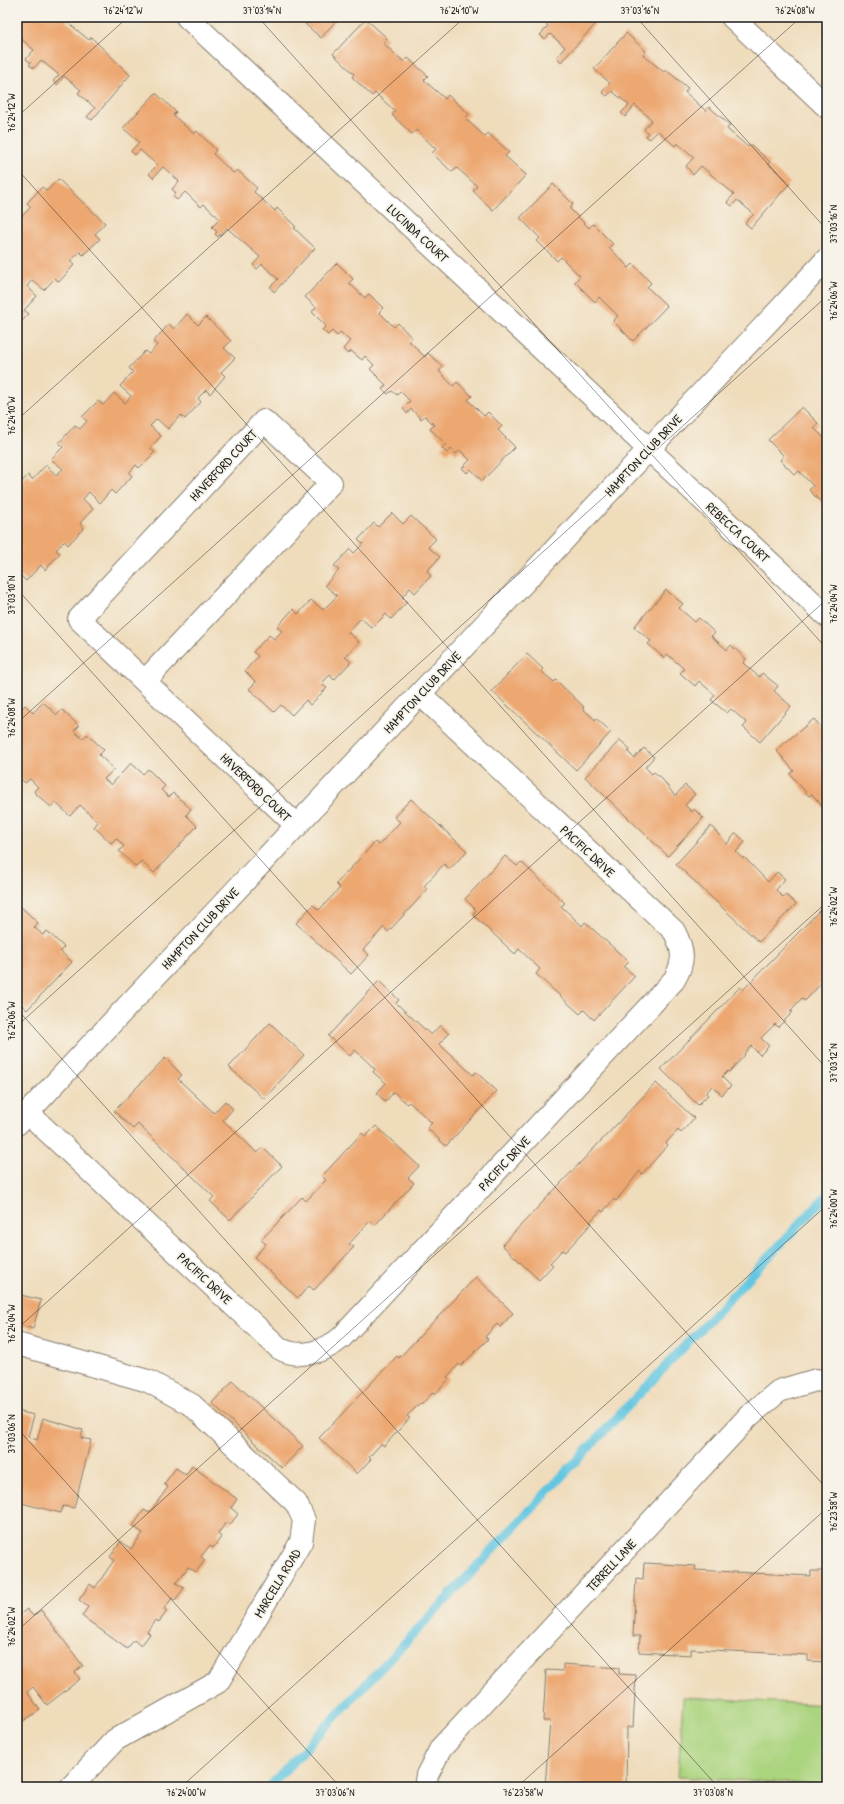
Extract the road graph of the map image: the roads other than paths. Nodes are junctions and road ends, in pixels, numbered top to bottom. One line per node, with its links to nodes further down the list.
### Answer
1 (187, 17): 5 (street, LUCINDA COURT)
2 (732, 17): 3 (street)
3 (827, 107)
4 (827, 259): 5 (street, HAMPTON CLUB DRIVE)
5 (650, 448): 6 (street, REBECCA COURT); 8 (street, HAMPTON CLUB DRIVE)
6 (827, 616)
7 (146, 681): 7 (street, HAVERFORD COURT); 9 (street, HAVERFORD COURT)
8 (420, 694): 9 (street, HAMPTON CLUB DRIVE); 10 (street, PACIFIC DRIVE)
9 (297, 826): 10 (street, HAMPTON CLUB DRIVE)
10 (23, 1118)
11 (17, 1344): 13 (street, MARCELLA ROAD)
12 (827, 1382): 14 (street, TERRELL LANE)
13 (71, 1787)
14 (425, 1787)

